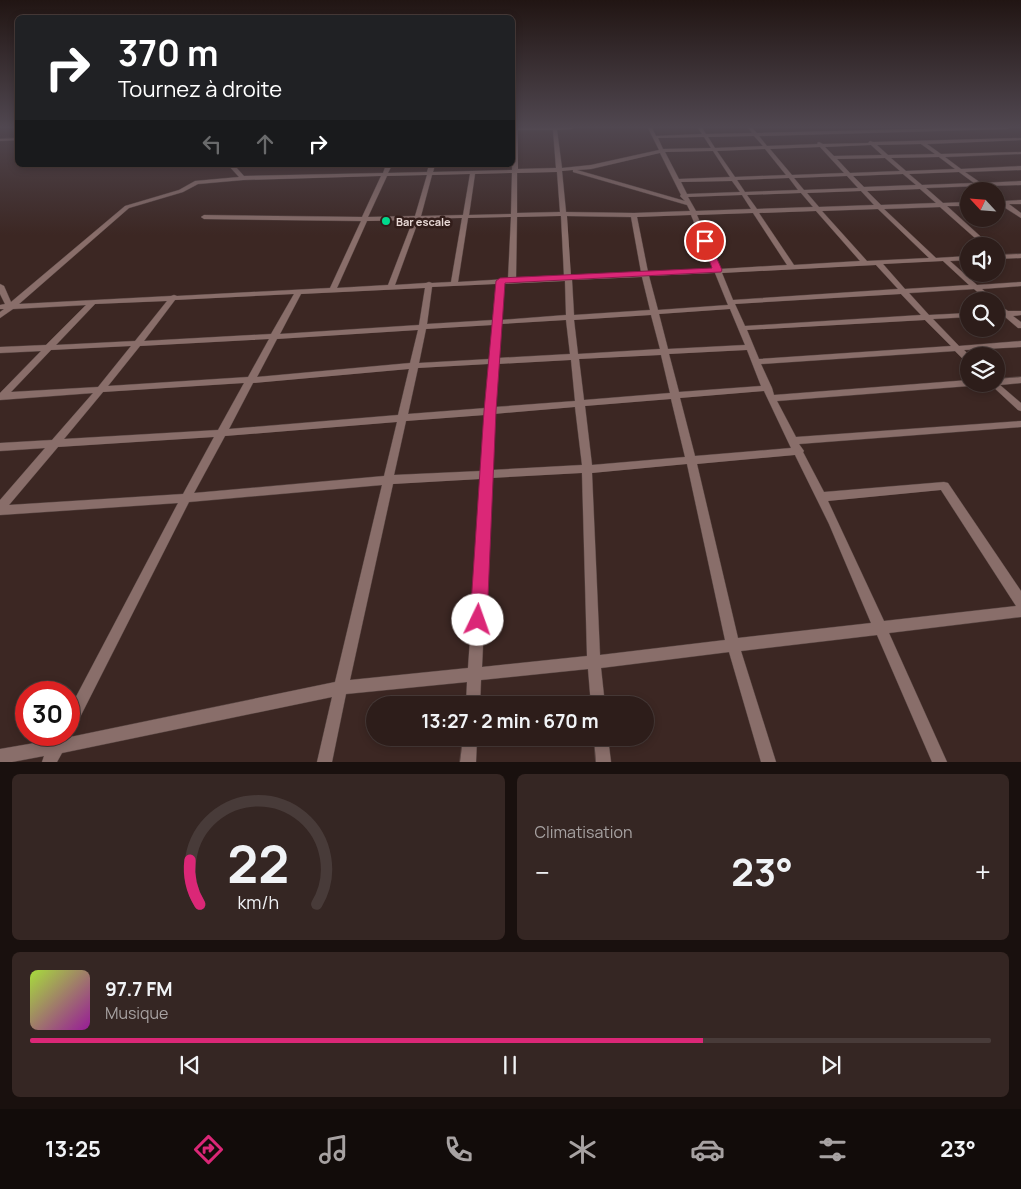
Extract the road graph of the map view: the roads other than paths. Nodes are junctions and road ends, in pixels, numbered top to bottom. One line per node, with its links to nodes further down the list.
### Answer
1 (558, 164): 18 (street)
2 (606, 164): 16 (street)
3 (667, 164): 29 (street)
4 (724, 164): 28 (street)
5 (780, 164): 26 (street)
6 (839, 164): 25 (street)
7 (895, 164): 21 (street)
8 (951, 164): 17 (street)
9 (1006, 164): 14 (street)
10 (233, 167): 27 (street)
11 (388, 167): 23 (street)
12 (431, 167): 24 (street)
13 (515, 167): 19 (street)
14 (1013, 168): 15 (street); 17 (street); 22 (street)
15 (1021, 168)
16 (571, 169): 18 (street); 40 (street)
17 (959, 169): 21 (street); 30 (street)
18 (559, 170): 19 (street); 47 (street)
19 (515, 171): 20 (street); 49 (street)
20 (473, 172): 24 (street); 52 (street)
21 (905, 172): 25 (street); 34 (street)
22 (1021, 173)
23 (385, 174): 24 (street); 27 (street); 54 (street)
24 (428, 174): 53 (street)
25 (849, 174): 26 (street); 35 (street)
26 (790, 176): 28 (street); 36 (street)
27 (243, 178): 82 (street)
28 (734, 179): 29 (street); 37 (street)
29 (676, 181): 40 (street)
30 (975, 182)
31 (1021, 183): 32 (street)
32 (1005, 184)
33 (960, 186): 34 (street)
34 (921, 187): 35 (street); 42 (street)
35 (864, 190): 36 (street); 44 (street)
36 (803, 192): 37 (street); 46 (street)
37 (744, 194): 40 (street); 45 (street)
38 (1021, 202): 39 (street)
39 (1005, 203)
40 (688, 204): 45 (street); 48 (street); 64 (street)
41 (960, 204): 42 (street)
42 (941, 205): 44 (street); 55 (street)
43 (1005, 206): 50 (street)
44 (880, 208): 46 (street); 59 (street)
45 (754, 210): 46 (street); 63 (street)
46 (818, 210): 62 (street)
47 (563, 214): 48 (street); 49 (street); 66 (street)
48 (634, 215): 65 (street)
49 (514, 216): 52 (street); 67 (street)
50 (1021, 216)
51 (204, 217): 54 (street)
52 (466, 217): 53 (street); 69 (street)
53 (417, 218): 54 (street); 73 (street)
54 (366, 219): 75 (street)
55 (978, 237)
56 (1017, 256): 61 (street)
57 (960, 258): 58 (street)
58 (944, 259): 59 (street); 74 (street)
59 (935, 260): 60 (street)
60 (878, 262): 62 (street); 78 (street)
61 (1021, 262)
62 (865, 263): 63 (street)
63 (792, 267): 64 (street)
64 (718, 270): 65 (street); 81 (street)
65 (645, 274): 66 (street); 84 (street)
66 (567, 278): 67 (street); 89 (street)
67 (512, 280): 68 (street)
68 (500, 281): 69 (street); 91 (street)
69 (454, 283): 70 (street)
70 (429, 284): 73 (street); 93 (street)
71 (1021, 284): 74 (street)
72 (0, 286): 82 (street)
73 (391, 286): 75 (street)
74 (975, 287): 77 (street); 78 (street)
75 (333, 289): 76 (street)
76 (299, 291): 79 (street); 95 (street)
77 (981, 292)
78 (905, 293): 81 (street); 90 (street)
79 (174, 297): 80 (street); 96 (street)
80 (93, 302): 82 (street); 98 (street)
81 (731, 304): 84 (street); 94 (street)
82 (10, 307): 83 (street); 87 (street)
83 (0, 309)
84 (654, 312): 89 (street); 102 (street)
85 (1021, 312): 86 (street)
86 (1006, 313): 92 (street)
87 (0, 316)
88 (960, 316): 90 (street)
89 (570, 318): 91 (street); 103 (street)
90 (927, 318): 94 (street); 101 (street)
91 (496, 322): 93 (street); 104 (street)
92 (1021, 326)
93 (423, 327): 95 (street); 106 (street)
94 (743, 328): 99 (street)
95 (274, 336): 96 (street); 107 (street)
96 (138, 342): 98 (street); 111 (street)
97 (1021, 344): 101 (street)
98 (51, 347): 100 (street); 114 (street)
99 (750, 347): 102 (street); 105 (street)
100 (0, 350)
101 (958, 350): 105 (street)
102 (664, 352): 103 (street); 115 (street)
103 (574, 357): 104 (street); 116 (street)
104 (494, 361): 106 (street); 118 (street)
105 (756, 362): 113 (street)
106 (413, 366): 107 (street); 119 (street)
107 (250, 380): 111 (street); 121 (street)
108 (1021, 380): 109 (street)
109 (1005, 382)
110 (960, 384): 113 (street)
111 (102, 388): 114 (street); 122 (street)
112 (1004, 392): 117 (street)
113 (770, 393): 115 (street); 123 (street)
114 (1, 397)
115 (675, 398): 116 (street); 125 (street)
116 (579, 405): 118 (street); 126 (street)
117 (1021, 408)
118 (490, 411): 119 (street); 127 (street)
119 (402, 418): 121 (street); 128 (street)
120 (1021, 424): 123 (street)
121 (221, 434): 122 (street); 130 (street)
122 (54, 444): 124 (street); 131 (street)
123 (797, 446): 125 (street); 129 (street)
124 (0, 447)
125 (691, 460): 126 (street); 135 (street)
126 (587, 469): 127 (street); 136 (street)
127 (486, 475): 128 (street); 137 (street)
128 (387, 480): 130 (street); 138 (street)
129 (822, 497): 132 (street); 134 (street)
130 (186, 498): 131 (street); 141 (street)
131 (0, 509)
132 (1021, 602)
133 (1021, 611): 134 (street)
134 (881, 630): 135 (street); 153 (street)
135 (732, 645): 136 (street); 152 (street)
136 (594, 662): 137 (street); 140 (street)
137 (476, 675): 138 (street); 139 (street)
138 (340, 688): 142 (street); 149 (street)
139 (474, 696)
140 (597, 696)
141 (80, 703)
142 (80, 737)
143 (40, 746): 147 (street)
144 (57, 746): 148 (street)
145 (469, 746): 150 (street)
146 (602, 746): 151 (street)
147 (0, 756)
148 (49, 762)
149 (324, 762)
150 (468, 762)
151 (604, 762)
152 (769, 762)
153 (940, 762)

